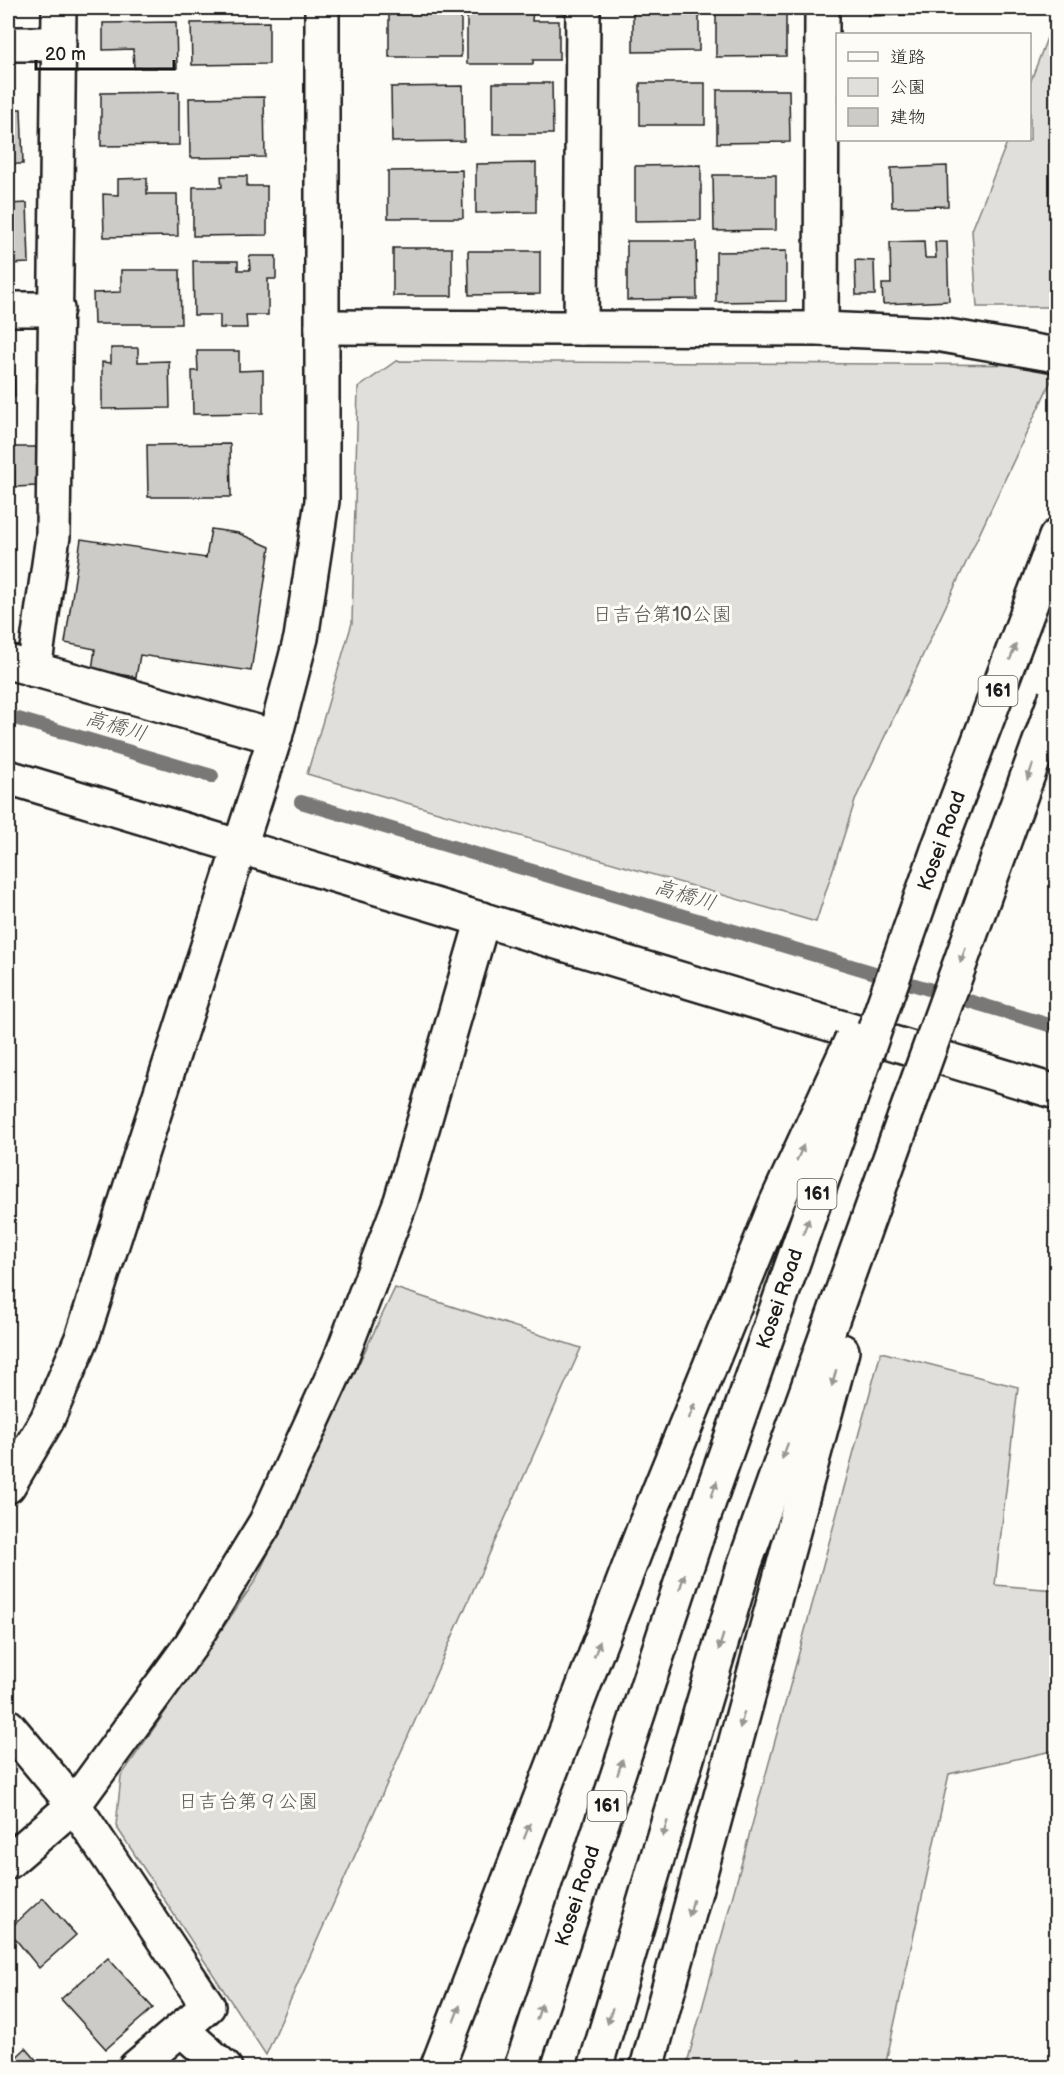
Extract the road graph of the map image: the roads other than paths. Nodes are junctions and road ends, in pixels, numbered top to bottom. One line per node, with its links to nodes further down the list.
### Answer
1 (59, 8): 6 (main road)
2 (322, 8): 9 (main road)
3 (583, 8): 10 (main road)
4 (822, 8): 11 (main road)
5 (8, 44): 6 (main road)
6 (59, 44): 8 (main road)
7 (8, 309): 8 (main road)
8 (57, 309): 14 (main road)
9 (322, 327): 10 (main road); 16 (main road)
10 (581, 328): 11 (main road)
11 (821, 329): 12 (main road)
12 (1056, 355)
13 (1056, 537): 18 (main road, Kosei Road / 161, one-way to 13)
14 (21, 666): 16 (main road)
15 (1056, 697): 22 (main road, one-way to 22, bridge)
16 (275, 737): 19 (main road)
17 (8, 777): 19 (main road)
18 (940, 844): 30 (main road, one-way to 18, bridge); 31 (main road, Kosei Road / 161, one-way to 18, bridge)
19 (239, 847): 20 (main road); 23 (main road)
20 (483, 919): 21 (main road); 25 (main road)
21 (1056, 1092)
22 (904, 1119): 32 (main road, one-way to 32); 33 (main road, one-way to 33)
23 (8, 1486)
24 (8, 1726): 25 (main road)
25 (74, 1805): 26 (main road); 27 (main road)
26 (8, 1862)
27 (181, 2029): 28 (main road); 29 (main road)
28 (135, 2067)
29 (225, 2067)
30 (437, 2067)
31 (521, 2067)
32 (594, 2067)
33 (647, 2067)

